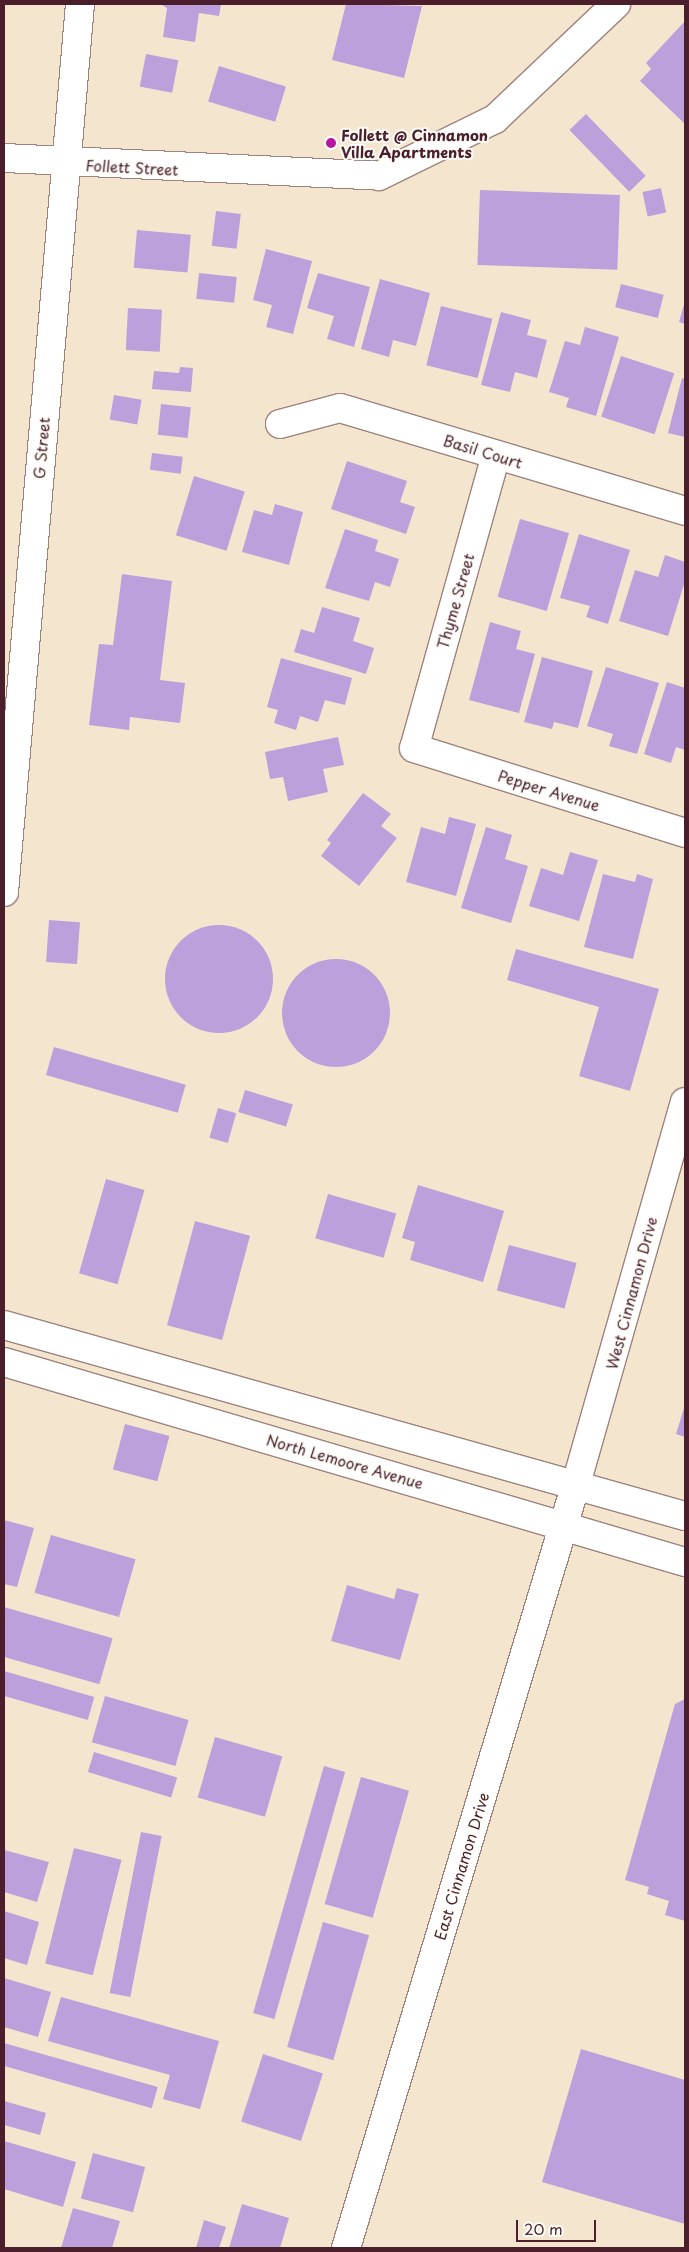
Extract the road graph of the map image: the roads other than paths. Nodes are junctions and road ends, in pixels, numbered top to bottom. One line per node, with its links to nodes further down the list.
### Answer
1 (80, 4): 4 (street, G Street)
2 (616, 4): 4 (street, Follett Street)
3 (4, 158): 4 (street, Follett Street)
4 (68, 164): 8 (street, G Street)
5 (280, 424): 6 (street, Basil Court)
6 (496, 455): 7 (street, Basil Court); 9 (street, Thyme Street)
7 (685, 512)
8 (9, 723): 11 (street, G Street)
9 (414, 748): 10 (street, Pepper Avenue)
10 (685, 833)
11 (4, 892)
12 (685, 1102): 15 (street, West Cinnamon Drive)
13 (4, 1325): 15 (street)
14 (4, 1362): 17 (street, North Lemoore Avenue)
15 (576, 1484): 16 (street); 17 (street, East Cinnamon Drive)
16 (685, 1516)
17 (564, 1525): 18 (street, North Lemoore Avenue); 19 (street, East Cinnamon Drive)
18 (685, 1562)
19 (346, 2248)

